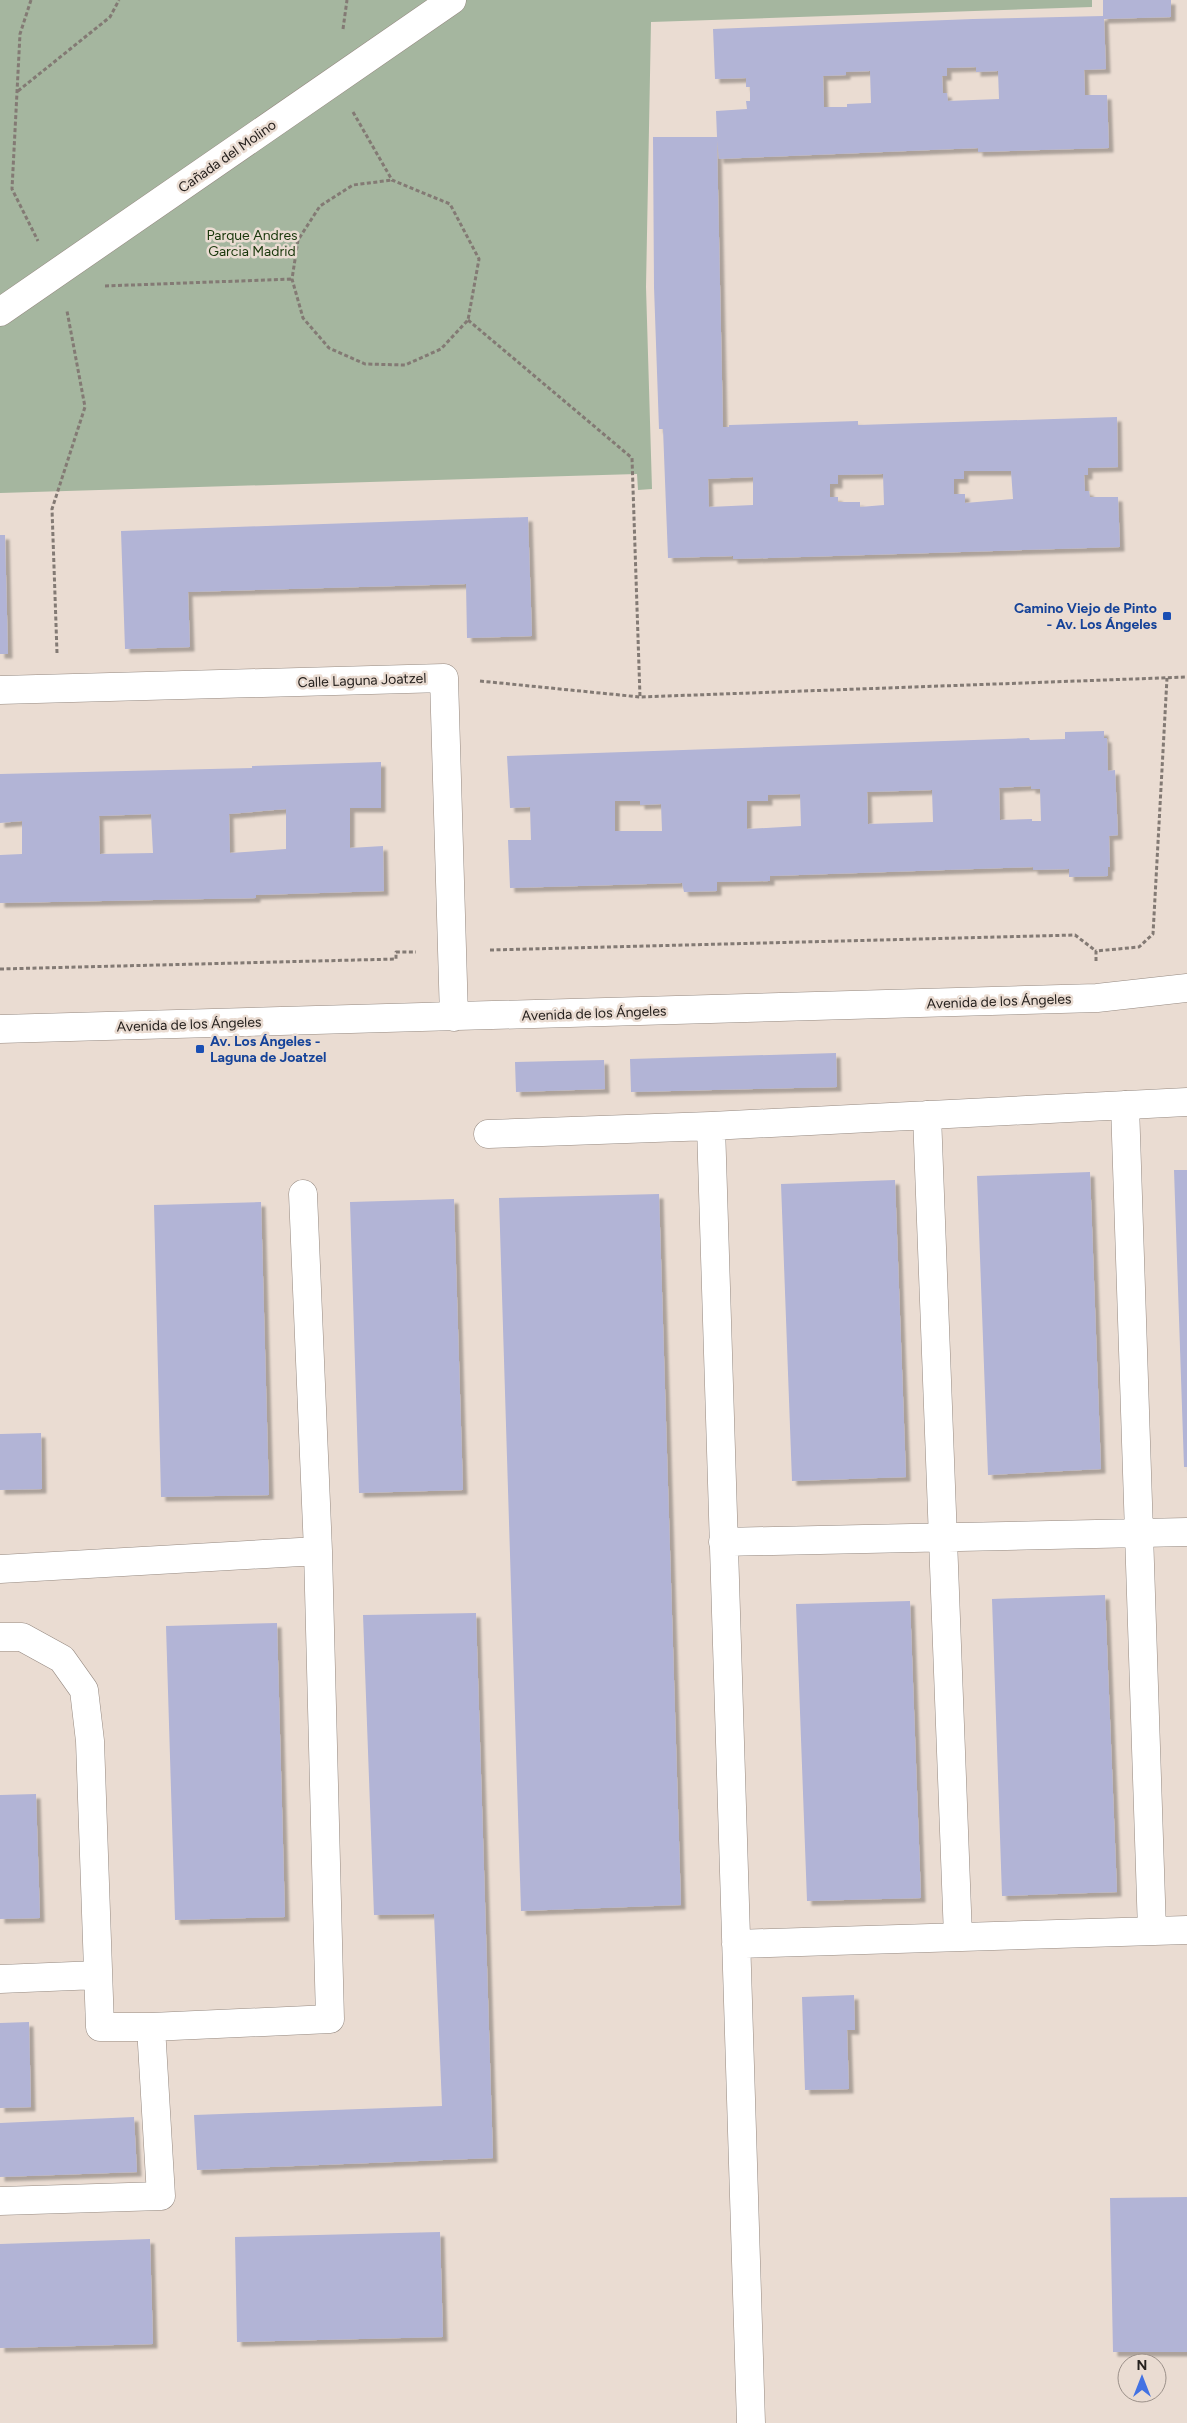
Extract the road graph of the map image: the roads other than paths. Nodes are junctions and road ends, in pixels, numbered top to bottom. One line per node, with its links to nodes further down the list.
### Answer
1 (452, 0): 2 (street, Cañada del Molino)
2 (0, 312)
3 (0, 690): 5 (street, Calle Laguna Joatzel)
4 (1187, 988): 5 (street, Avenida de los Ángeles)
5 (454, 1017): 6 (street, Avenida de los Ángeles)
6 (0, 1030)
7 (1187, 1102): 8 (street)
8 (1125, 1105): 9 (street); 14 (street)
9 (927, 1115): 10 (street); 15 (street)
10 (711, 1126): 11 (street); 16 (street)
11 (488, 1134)
12 (303, 1194): 17 (street)
13 (1187, 1532): 14 (street)
14 (1139, 1533): 15 (street); 21 (street)
15 (943, 1536): 16 (street); 22 (street)
16 (723, 1542): 23 (street)
17 (318, 1551): 18 (street); 26 (street)
18 (0, 1569)
19 (0, 1637): 24 (street)
20 (1187, 1930): 21 (street)
21 (1152, 1931): 22 (street)
22 (958, 1937): 23 (street)
23 (736, 1944): 28 (street)
24 (98, 1975): 25 (street); 26 (street)
25 (0, 1979)
26 (151, 2028): 27 (street)
27 (0, 2200)
28 (751, 2423)

